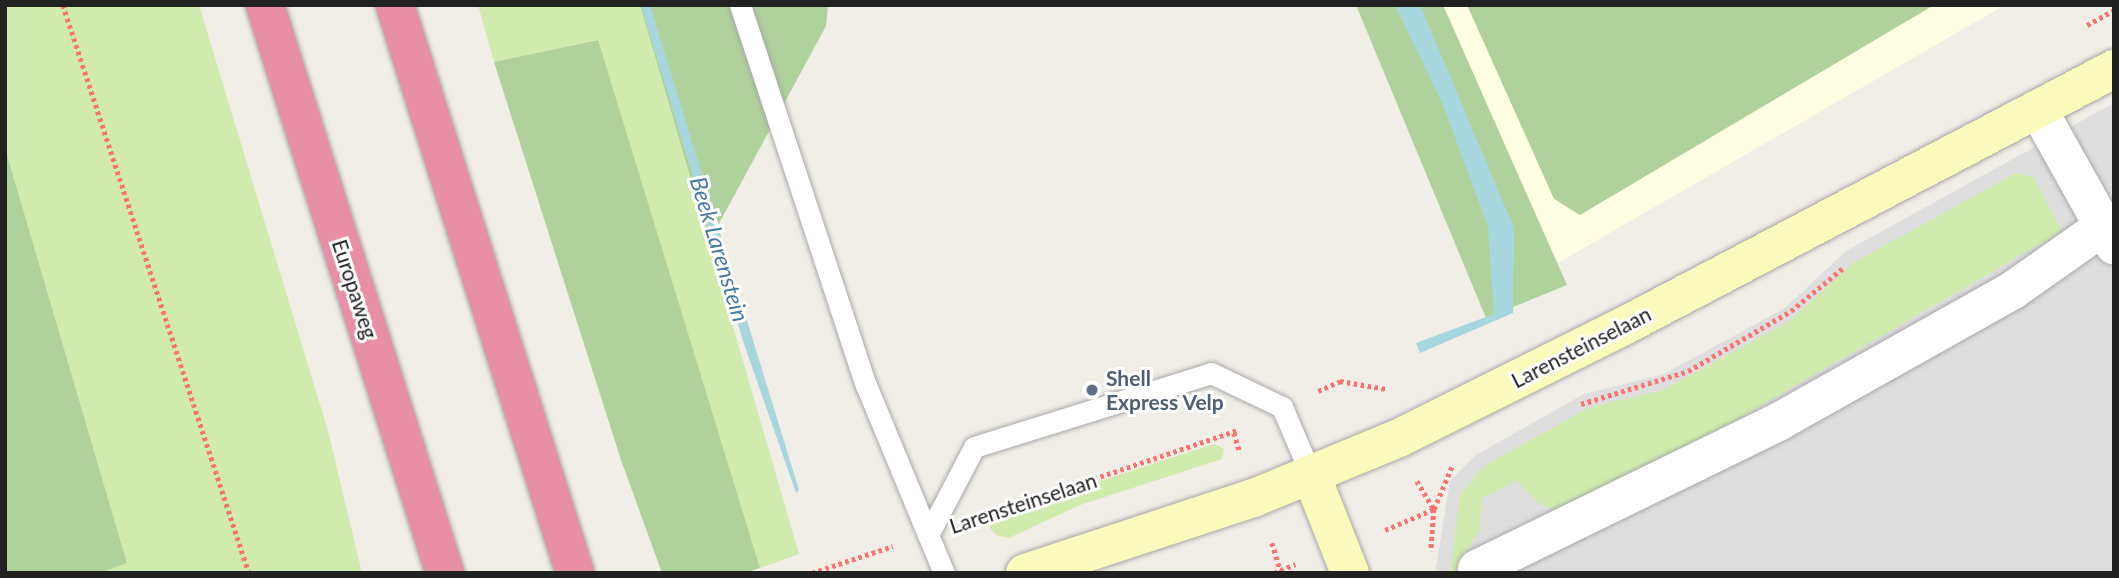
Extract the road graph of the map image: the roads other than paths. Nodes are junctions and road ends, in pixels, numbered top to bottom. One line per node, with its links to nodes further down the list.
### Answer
1 (265, 5): 12 (highway, Europaweg)
2 (395, 5): 11 (highway)
3 (740, 5): 8 (lane)
4 (2114, 69): 5 (main road, Larensteinselaan)
5 (2039, 111): 6 (street); 7 (main road, Larensteinselaan)
6 (2109, 236): 10 (street)
7 (1312, 477): 8 (lane); 9 (main road); 14 (main road, Larensteinselaan)
8 (928, 535): 13 (lane)
9 (1346, 561)
10 (1477, 569)
11 (575, 572)
12 (445, 573)
13 (944, 573)
14 (1025, 573)

